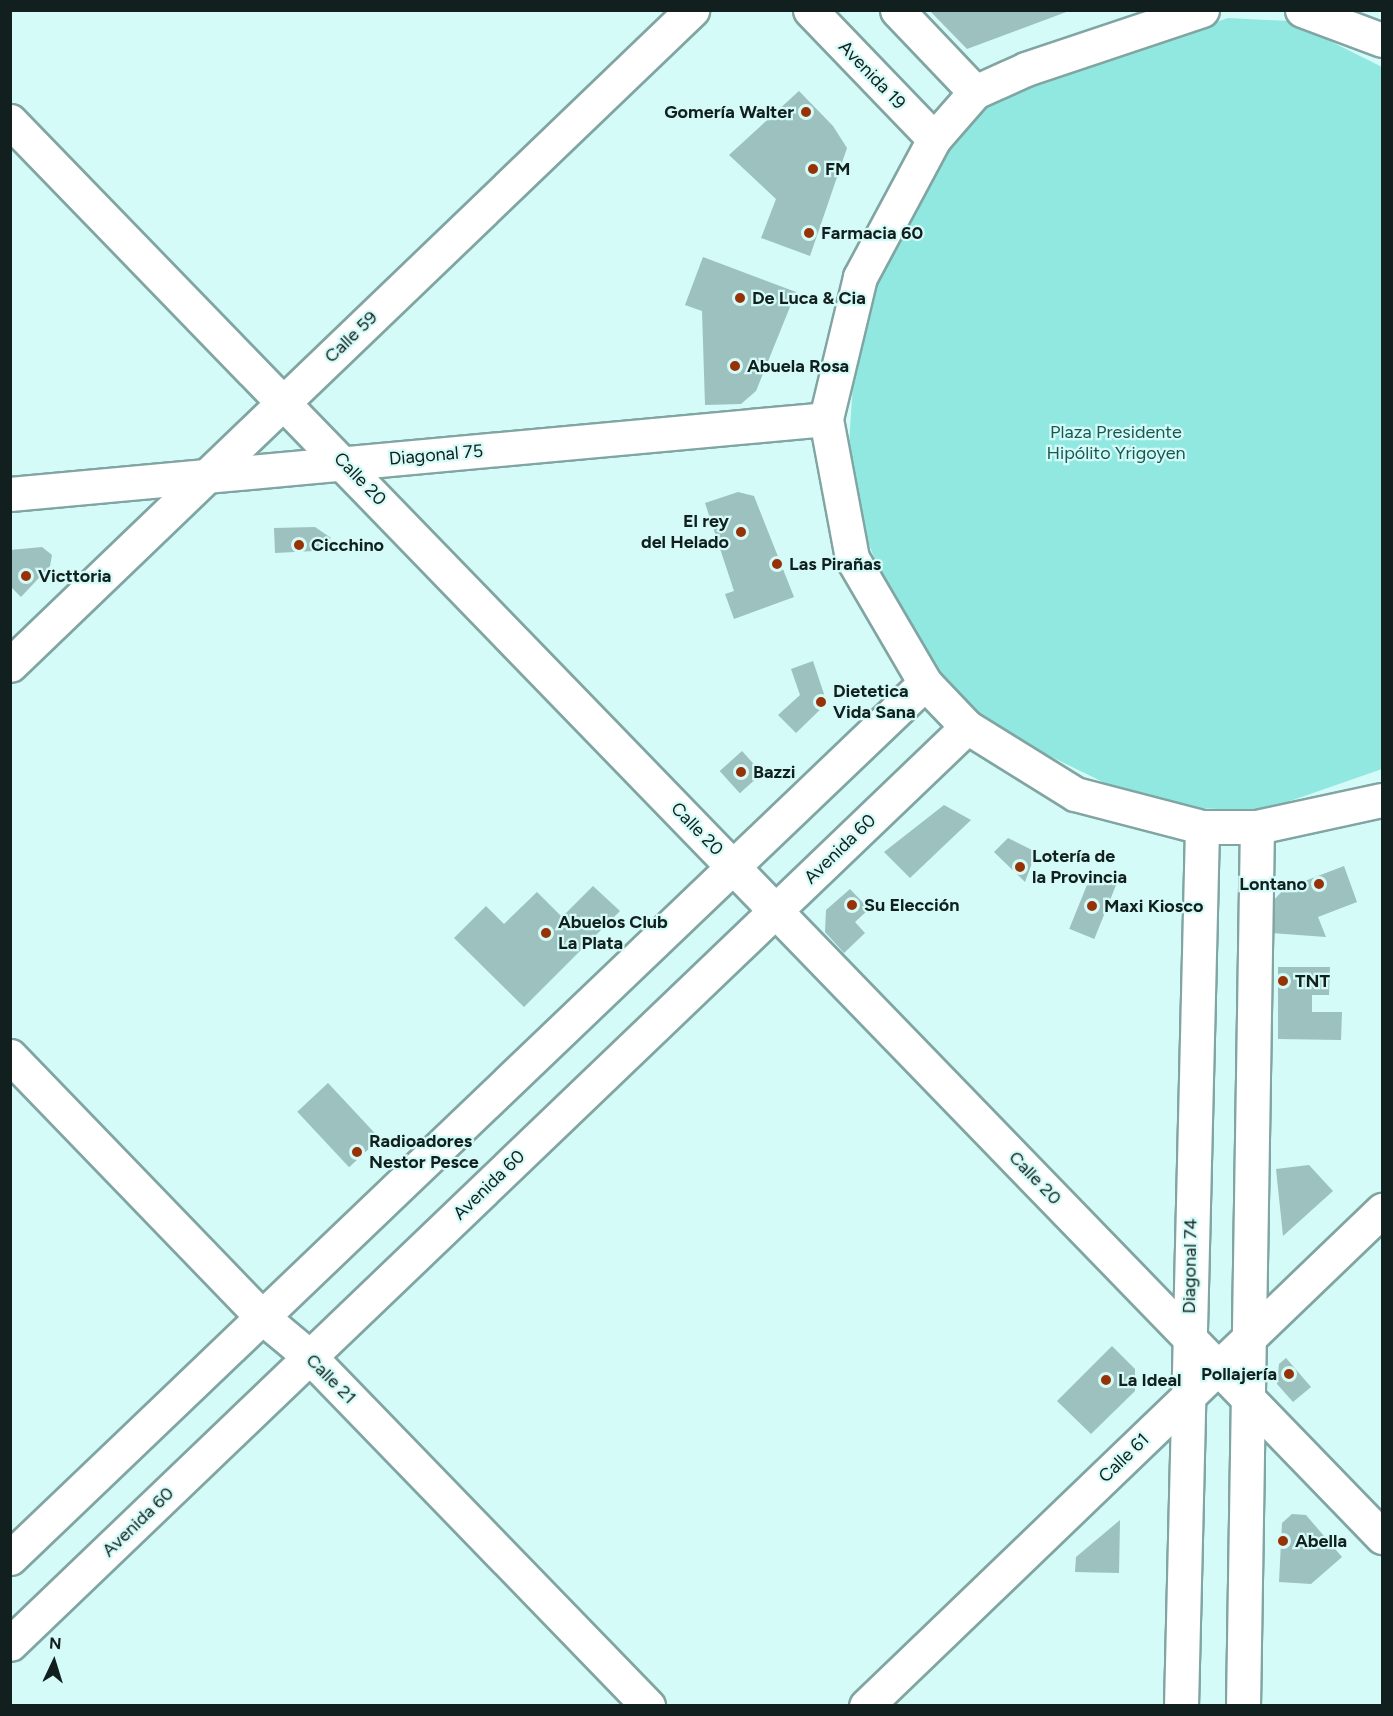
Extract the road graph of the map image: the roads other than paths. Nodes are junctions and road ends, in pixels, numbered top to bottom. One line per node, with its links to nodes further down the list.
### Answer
1 (692, 10): 10 (main road, Calle 59)
2 (810, 10): 9 (main road, Avenida 19)
3 (897, 10): 7 (main road)
4 (1202, 10): 7 (main road)
5 (1302, 10): 6 (main road)
6 (1383, 40)
7 (975, 92): 9 (main road)
8 (10, 121): 10 (main road, Calle 20)
9 (934, 139): 11 (main road)
10 (283, 402): 12 (main road, Calle 20); 13 (main road, Calle 59)
11 (826, 419): 12 (main road, Diagonal 75); 16 (main road)
12 (345, 463): 13 (main road, Diagonal 75); 21 (main road, Calle 20)
13 (209, 475): 14 (main road, Diagonal 75); 15 (main road, Calle 59)
14 (10, 494)
15 (10, 665)
16 (925, 682): 17 (main road); 21 (main road)
17 (967, 727): 19 (main road); 22 (main road, Avenida 60)
18 (1383, 800): 20 (main road)
19 (1202, 827): 20 (main road); 26 (main road, Diagonal 74)
20 (1257, 827): 27 (main road)
21 (732, 866): 22 (main road, Calle 20); 25 (main road)
22 (776, 911): 26 (main road, Calle 20); 28 (main road, Avenida 60)
23 (10, 1056): 25 (main road, Calle 21)
24 (1383, 1210): 27 (main road, Calle 61)
25 (262, 1317): 28 (main road, Calle 21); 33 (main road)
26 (1188, 1337): 29 (main road, Calle 20); 30 (main road, Diagonal 74)
27 (1249, 1337): 29 (main road, Calle 61); 31 (main road)
28 (310, 1357): 34 (main road, Avenida 60); 35 (main road, Calle 21)
29 (1218, 1368): 30 (main road, Calle 61); 31 (main road, Calle 20)
30 (1187, 1396): 36 (main road, Calle 61); 37 (main road, Diagonal 74)
31 (1248, 1398): 32 (main road, Calle 20); 38 (main road)
32 (1383, 1538)
33 (10, 1558)
34 (10, 1644)
35 (648, 1706)
36 (866, 1706)
37 (1181, 1706)
38 (1243, 1706)

